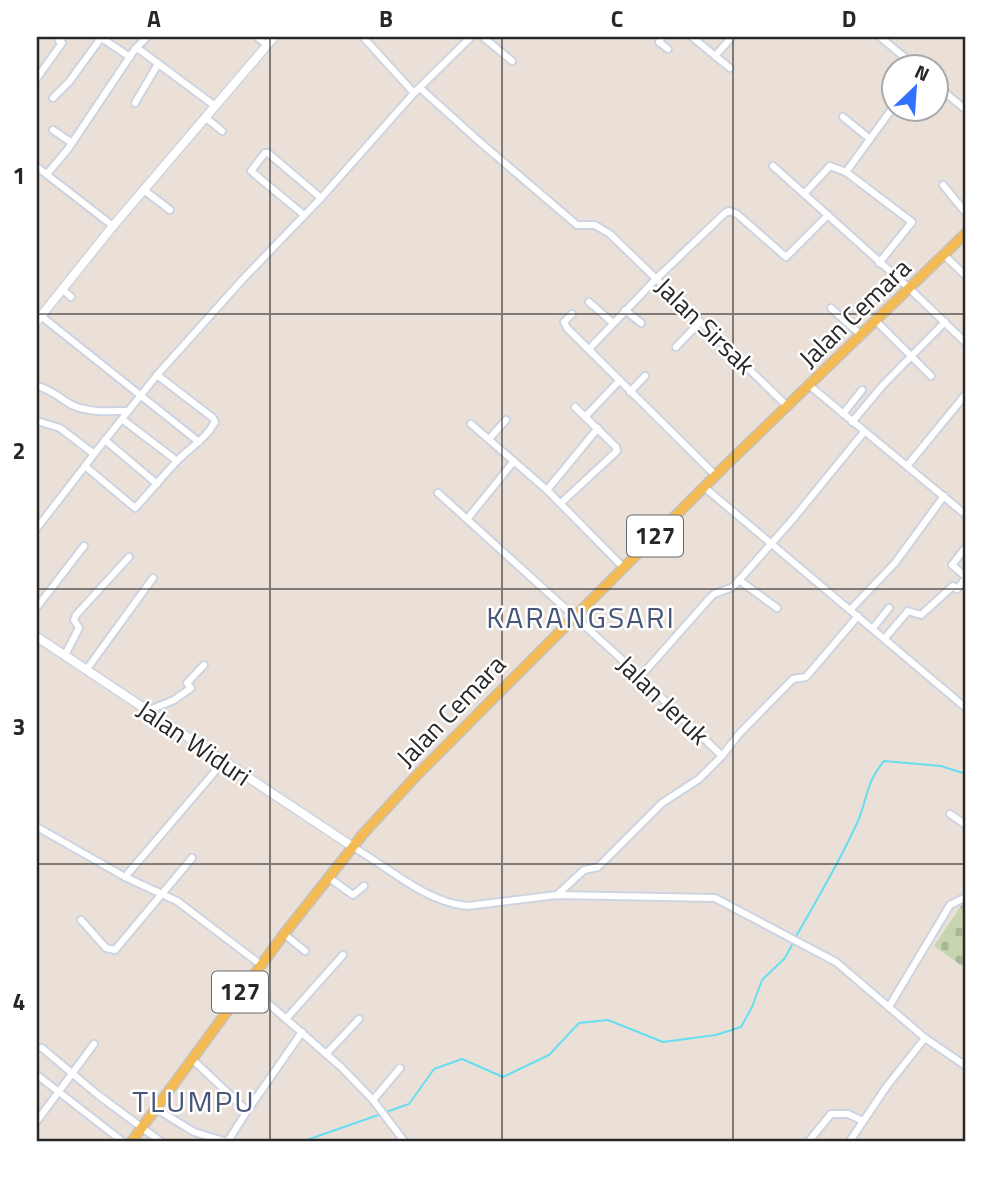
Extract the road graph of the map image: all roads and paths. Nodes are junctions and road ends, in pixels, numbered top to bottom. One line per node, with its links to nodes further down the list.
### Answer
1 (63, 37): 24 (street)
2 (101, 37): 20 (street); 28 (street)
3 (147, 37): 17 (street)
4 (257, 37): 14 (street)
5 (274, 37): 14 (main road)
6 (363, 37): 26 (street)
7 (471, 37): 25 (street)
8 (483, 37): 21 (street)
9 (662, 37): 16 (street)
10 (692, 37): 19 (street)
11 (732, 37): 19 (street)
12 (880, 37): 15 (street)
13 (897, 37): 15 (street)
14 (267, 45): 30 (main road)
15 (890, 45): 18 (street)
16 (668, 49)
17 (135, 50): 20 (street); 22 (street)
18 (898, 52)
19 (715, 56): 23 (street)
20 (130, 57): 38 (street)
21 (512, 61)
22 (158, 64): 29 (street); 30 (street)
23 (730, 68)
24 (37, 78)
25 (420, 88): 26 (street); 56 (street, Jalan Sirsak)
26 (414, 93): 46 (street)
27 (950, 97): 31 (street)
28 (53, 98)
29 (135, 103)
30 (215, 106): 32 (main road)
31 (966, 110)
32 (205, 117): 36 (street); 44 (main road)
33 (843, 117): 37 (street)
34 (882, 122): 37 (street)
35 (53, 130): 38 (street)
36 (222, 131)
37 (870, 139): 41 (street)
38 (72, 143): 42 (street)
39 (773, 166): 45 (street)
40 (37, 167): 42 (street)
41 (846, 172): 45 (street); 54 (street)
42 (47, 174): 51 (street)
43 (943, 185): 48 (street)
44 (144, 190): 47 (street); 51 (main road)
45 (804, 194): 50 (street)
46 (321, 198): 49 (street); 49 (street)
47 (170, 211)
48 (966, 213)
49 (304, 215): 75 (street)
50 (828, 215): 54 (street); 56 (street)
51 (113, 226): 57 (main road)
52 (966, 233): 53 (main road, Jalan Cemara / 127)
53 (944, 255): 55 (street); 58 (main road, Jalan Cemara / 127)
54 (879, 263): 58 (street)
55 (966, 276)
56 (656, 279): 62 (street); 66 (street, Jalan Sirsak)
57 (62, 289): 59 (street); 64 (main road)
58 (909, 289): 65 (main road, Jalan Cemara / 127); 67 (street)
59 (71, 297)
60 (589, 302): 68 (street)
61 (831, 308): 70 (street)
62 (625, 310): 68 (street); 69 (street)
63 (572, 313): 73 (street)
64 (39, 318): 83 (street)
65 (876, 321): 70 (main road, Jalan Cemara / 127); 74 (street)
66 (700, 322): 72 (street); 86 (street, Jalan Sirsak)
67 (945, 322): 71 (street); 74 (street)
68 (613, 323): 73 (street)
69 (641, 323)
70 (862, 336): 80 (main road, Jalan Cemara / 127)
71 (966, 343)
72 (676, 346)
73 (589, 349): 78 (street)
74 (910, 356): 77 (street); 93 (street)
75 (158, 375): 83 (street); 99 (street)
76 (645, 376): 82 (street)
77 (931, 376)
78 (619, 381): 82 (street); 89 (street)
79 (37, 386): 87 (street)
80 (810, 386): 86 (main road, Jalan Cemara / 127); 88 (street)
81 (862, 390): 88 (street)
82 (630, 392): 105 (street)
83 (140, 397): 87 (street); 99 (street)
84 (965, 397): 104 (street)
85 (575, 407): 89 (street)
86 (788, 407): 105 (main road, Jalan Cemara / 127)
87 (128, 411): 90 (street)
88 (843, 414): 93 (street)
89 (585, 417): 95 (street)
90 (122, 419): 98 (street); 101 (street)
91 (506, 420): 97 (street)
92 (37, 421): 100 (street)
93 (852, 422): 96 (street)
94 (471, 424): 97 (street)
95 (598, 428): 108 (street); 111 (street)
96 (864, 432): 104 (street); 115 (street)
97 (489, 439): 102 (street)
98 (105, 440): 100 (street); 106 (street)
99 (200, 442): 101 (street)
100 (94, 454): 103 (street)
101 (177, 461): 106 (street)
102 (514, 461): 108 (street); 113 (street)
103 (85, 466): 106 (street); 114 (street)
104 (907, 466): 110 (street)
105 (715, 475): 107 (main road, Jalan Cemara / 127)
106 (157, 484)
107 (704, 487): 115 (street); 119 (main road, Jalan Cemara / 127)
108 (547, 489): 111 (street)
109 (438, 493): 113 (street, Jalan Jeruk)
110 (944, 496): 112 (street); 126 (street)
111 (561, 503): 119 (street)
112 (966, 515)
113 (468, 518): 128 (street, Jalan Jeruk)
114 (37, 528)
115 (771, 542): 122 (street); 126 (street)
116 (84, 546): 123 (street)
117 (966, 547): 120 (street)
118 (129, 557): 132 (street)
119 (623, 567): 128 (main road, Jalan Cemara / 127)
120 (966, 577): 131 (street)
121 (153, 578): 134 (street)
122 (739, 580): 124 (street); 135 (street)
123 (37, 607)
124 (777, 608)
125 (889, 608): 129 (street)
126 (851, 609): 127 (street)
127 (859, 616): 129 (street); 140 (street)
128 (573, 617): 135 (street, Jalan Jeruk); 145 (main road, Jalan Cemara / 127)
129 (873, 628): 131 (street)
130 (37, 637): 132 (main road, Jalan Widuri)
131 (889, 642): 137 (street)
132 (65, 655): 134 (main road, Jalan Widuri)
133 (204, 665): 139 (street)
134 (87, 669): 139 (main road, Jalan Widuri)
135 (640, 677): 140 (street, Jalan Jeruk)
136 (966, 694): 137 (street)
137 (960, 702): 138 (street)
138 (966, 708)
139 (147, 711): 141 (main road, Jalan Widuri)
140 (722, 756): 151 (street)
141 (223, 762): 145 (main road, Jalan Widuri); 147 (street)
142 (950, 814): 143 (street)
143 (966, 825)
144 (37, 827): 147 (street)
145 (353, 847): 148 (main road, Jalan Cemara / 127); 151 (street)
146 (192, 858): 150 (street)
147 (125, 877): 150 (street)
148 (328, 877): 149 (street); 154 (main road, Jalan Cemara / 127)
149 (363, 886)
150 (162, 893): 153 (street); 157 (street)
151 (557, 895): 159 (street)
152 (966, 897): 159 (street)
153 (81, 920)
154 (284, 933): 155 (street); 157 (main road, Jalan Cemara / 127)
155 (304, 951)
156 (343, 956): 160 (street)
157 (260, 964): 158 (main road, Jalan Cemara / 127)
158 (246, 984): 160 (street); 167 (main road, Jalan Cemara / 127)
159 (890, 1006): 163 (street)
160 (286, 1019): 162 (street)
161 (359, 1019): 166 (street)
162 (302, 1032): 166 (street); 175 (street)
163 (925, 1038): 168 (street); 177 (street)
164 (94, 1044): 170 (street)
165 (42, 1048): 170 (street)
166 (326, 1054): 173 (street)
167 (192, 1059): 174 (main road, Jalan Cemara / 127); 175 (street)
168 (966, 1066)
169 (400, 1068): 173 (street)
170 (73, 1073): 172 (street); 178 (street)
171 (37, 1075): 172 (street)
172 (59, 1092): 176 (street); 179 (street)
173 (373, 1100): 183 (street)
174 (155, 1108): 178 (main road, Jalan Cemara / 127); 182 (street)
175 (247, 1111): 182 (street)
176 (37, 1121)
177 (862, 1124): 184 (street); 185 (street)
178 (141, 1128): 180 (main road, Jalan Cemara / 127); 181 (street)
179 (122, 1141)
180 (132, 1141)
181 (160, 1141)
182 (226, 1141)
183 (404, 1141)
184 (809, 1141)
185 (850, 1141)

